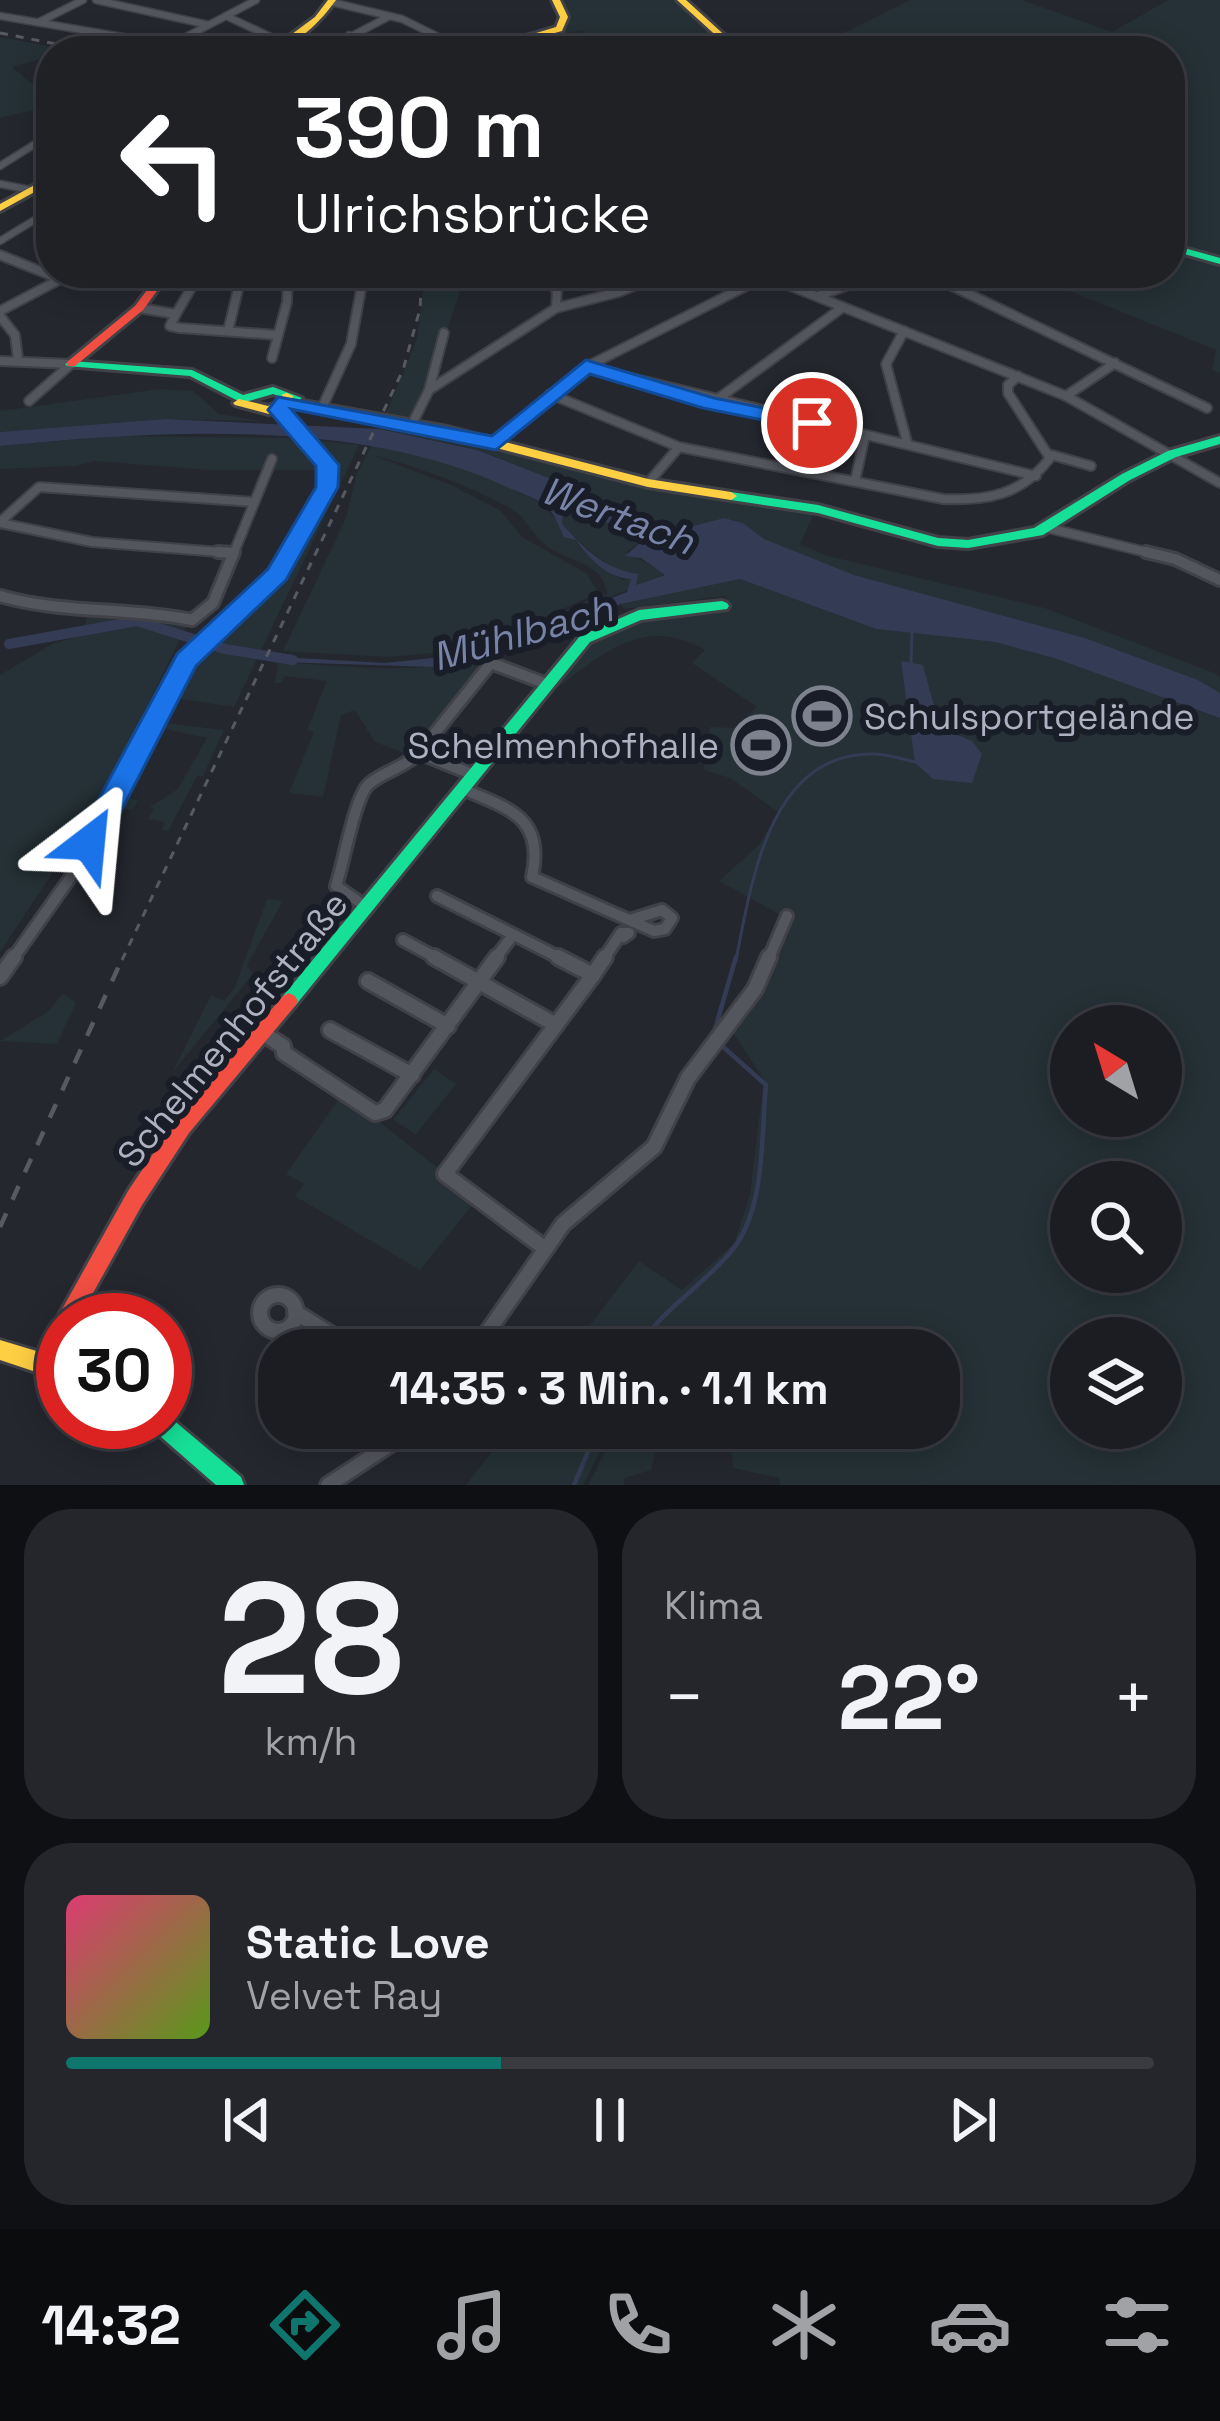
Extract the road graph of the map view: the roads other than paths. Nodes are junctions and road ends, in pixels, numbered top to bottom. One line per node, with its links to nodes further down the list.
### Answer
1 (83, 0): 12 (street)
2 (96, 0): 13 (street)
3 (230, 0): 8 (street)
4 (256, 0): 8 (street)
5 (556, 0): 21 (street)
6 (681, 0): 22 (street)
7 (332, 1): 11 (street); 18 (street)
8 (247, 4): 10 (street)
9 (0, 16): 12 (street)
10 (226, 16): 13 (street); 17 (street)
11 (388, 17): 14 (street); 20 (street)
12 (39, 22): 15 (street)
13 (209, 25): 16 (street)
14 (350, 35): 19 (street)
15 (115, 36)
16 (188, 36)
17 (260, 36)
18 (294, 36)
19 (353, 36)
20 (432, 36)
21 (534, 36)
22 (721, 36)
23 (36, 143): 24 (street)
24 (0, 166)
25 (0, 184): 27 (street)
26 (36, 187): 27 (street)
27 (31, 190): 28 (street)
28 (0, 208)
29 (36, 219): 30 (street)
30 (0, 241)
31 (1185, 251): 33 (street)
32 (0, 254): 34 (street)
33 (1220, 261)
34 (36, 269)
35 (44, 288): 51 (street)
36 (154, 288): 49 (street)
37 (192, 288): 52 (street)
38 (238, 288): 53 (street)
39 (287, 288): 56 (street)
40 (361, 288): 70 (street)
41 (555, 288): 50 (street)
42 (629, 288): 50 (street)
43 (737, 288): 62 (street)
44 (797, 288): 47 (street)
45 (840, 288): 47 (street)
46 (957, 288): 60 (street)
47 (818, 296): 48 (street)
48 (843, 307): 54 (street); 69 (street)
49 (139, 308): 52 (street); 61 (street)
50 (556, 308): 64 (street)
51 (0, 313): 58 (street)
52 (176, 314): 53 (street)
53 (228, 331): 56 (street)
54 (904, 331): 63 (street); 75 (street)
55 (444, 333): 64 (street)
56 (277, 334): 57 (street)
57 (272, 358)
58 (17, 359): 59 (street); 61 (street)
59 (0, 361)
60 (1115, 363): 66 (street); 71 (street)
61 (71, 364): 67 (street); 68 (street)
62 (586, 367): 65 (street); 69 (street)
63 (1018, 376): 66 (street); 79 (street)
64 (429, 390): 72 (street)
65 (550, 394): 76 (street); 77 (street)
66 (1066, 396): 78 (street)
67 (274, 398): 70 (street); 105 (street)
68 (29, 401)
69 (711, 404): 73 (street)
70 (323, 406): 72 (street)
71 (1207, 408)
72 (412, 424): 76 (street)
73 (865, 435): 75 (street); 83 (street)
74 (1220, 440): 78 (street)
75 (907, 442): 82 (street)
76 (496, 444): 84 (street)
77 (679, 447): 83 (street); 84 (street)
78 (1172, 454): 85 (street); 88 (street)
79 (1052, 455): 81 (street); 82 (street)
80 (272, 459): 86 (street)
81 (1091, 466)
82 (1036, 476): 83 (street)
83 (855, 481)
84 (648, 483): 88 (street)
85 (1220, 483)
86 (254, 502): 87 (street); 89 (street)
87 (0, 523): 89 (street)
88 (1048, 528): 90 (street)
89 (233, 553): 91 (street)
90 (1220, 580)
91 (0, 596)
92 (722, 606): 93 (street, Schelmenhofstraße)
93 (544, 683): 94 (street); 95 (street, Schelmenhofstraße)
94 (419, 753): 95 (street); 98 (street)
95 (474, 775): 96 (street, Schelmenhofstraße)
96 (463, 789): 98 (street, Schelmenhofstraße); 100 (street)
97 (437, 896): 101 (street)
98 (368, 908): 111 (street, Schelmenhofstraße)
99 (787, 916): 113 (street)
100 (630, 920)
101 (513, 935): 104 (street); 107 (street)
102 (622, 937): 104 (street)
103 (403, 940): 107 (street)
104 (593, 975): 108 (street)
105 (0, 976)
106 (368, 981): 109 (street)
107 (480, 981): 108 (street); 109 (street)
108 (556, 1025): 113 (street)
109 (448, 1026): 112 (street)
110 (330, 1030): 112 (street)
111 (264, 1034): 112 (street); 114 (street, Schelmenhofstraße)
112 (412, 1076)
113 (543, 1247): 117 (street)
114 (82, 1293)
115 (295, 1312): 116 (street)
116 (322, 1329)
117 (489, 1329)
118 (0, 1350): 119 (street)
119 (36, 1361)
120 (190, 1449): 122 (street)
121 (383, 1449): 123 (street)
122 (228, 1483)
123 (328, 1485)

